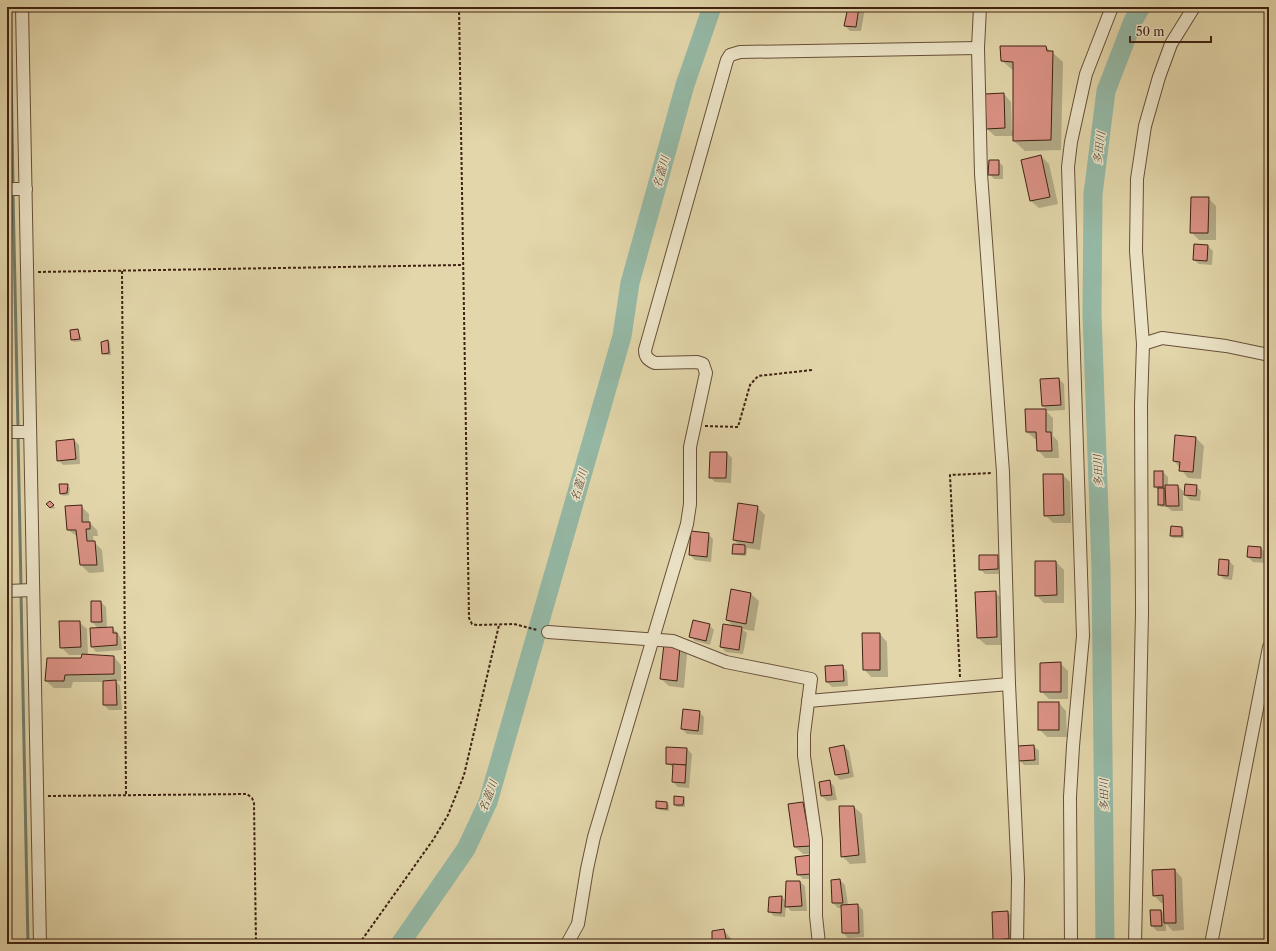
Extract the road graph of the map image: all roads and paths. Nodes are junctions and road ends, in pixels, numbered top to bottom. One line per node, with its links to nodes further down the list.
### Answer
1 (22, 7): 7 (street)
2 (459, 7): 8 (path)
3 (980, 7): 6 (street)
4 (1112, 7): 35 (street)
5 (1194, 7): 11 (street)
6 (978, 48): 14 (street); 17 (street)
7 (17, 189): 10 (street)
8 (462, 265): 9 (path); 20 (path)
9 (122, 271): 10 (path); 27 (path)
10 (27, 272): 16 (street)
11 (1143, 344): 12 (street); 36 (street)
12 (1269, 355)
13 (812, 370): 14 (path)
14 (694, 426): 22 (street)
15 (7, 432): 16 (street)
16 (26, 432): 18 (street)
17 (1003, 472): 24 (street); 25 (path)
18 (30, 590): 19 (street); 28 (street)
19 (8, 591)
20 (499, 625): 21 (path); 31 (path)
21 (548, 632): 22 (street)
22 (653, 640): 26 (street); 32 (street)
23 (1269, 647): 37 (street)
24 (1009, 684): 25 (street); 34 (street)
25 (960, 688): 26 (street)
26 (808, 701): 33 (street)
27 (126, 795): 28 (path); 30 (path)
28 (37, 796): 29 (street)
29 (40, 944)
30 (256, 944)
31 (359, 944)
32 (567, 944)
33 (819, 944)
34 (1018, 944)
35 (1071, 944)
36 (1135, 944)
37 (1211, 944)

